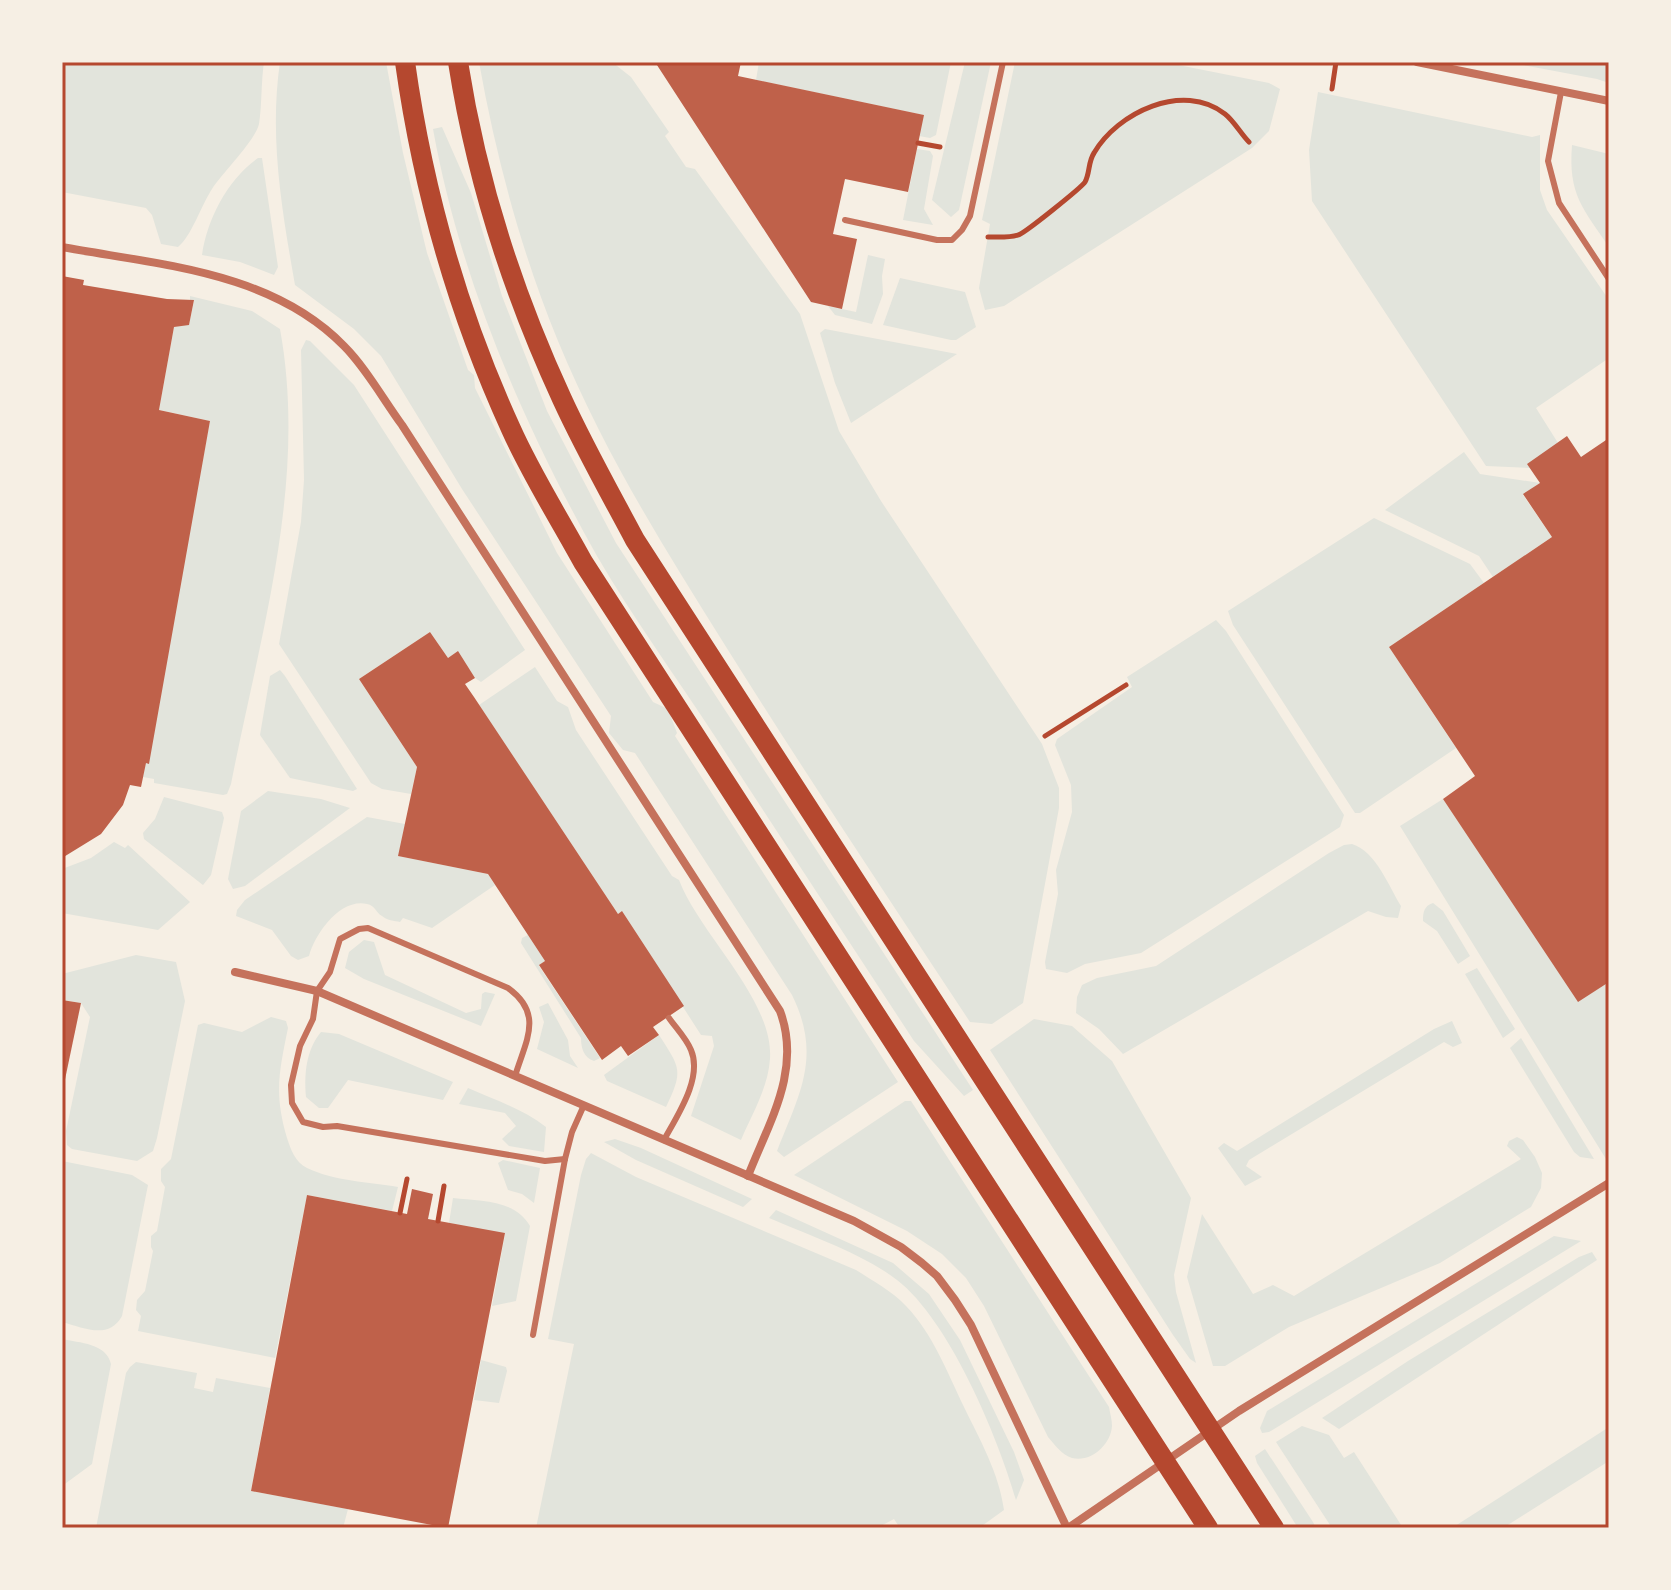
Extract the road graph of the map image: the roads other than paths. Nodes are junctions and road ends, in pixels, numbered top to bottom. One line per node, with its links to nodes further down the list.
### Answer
1 (405, 62): 21 (main road)
2 (458, 62): 20 (main road)
3 (1003, 62): 7 (lane)
4 (1417, 62): 5 (street)
5 (1561, 92): 6 (street); 9 (lane)
6 (1609, 101)
7 (845, 220)
8 (62, 247): 17 (street)
9 (1609, 279)
10 (235, 972): 11 (street)
11 (317, 991): 13 (street); 13 (lane); 16 (lane)
12 (669, 1018): 15 (lane)
13 (515, 1076): 14 (street)
14 (584, 1105): 15 (street); 16 (lane)
15 (664, 1140): 17 (street)
16 (565, 1159): 19 (lane)
17 (748, 1176): 22 (street)
18 (1609, 1183): 20 (street)
19 (533, 1335)
20 (1210, 1432): 21 (street); 24 (main road)
21 (1166, 1462): 22 (street); 23 (main road)
22 (1067, 1528)
23 (1208, 1528)
24 (1274, 1528)

